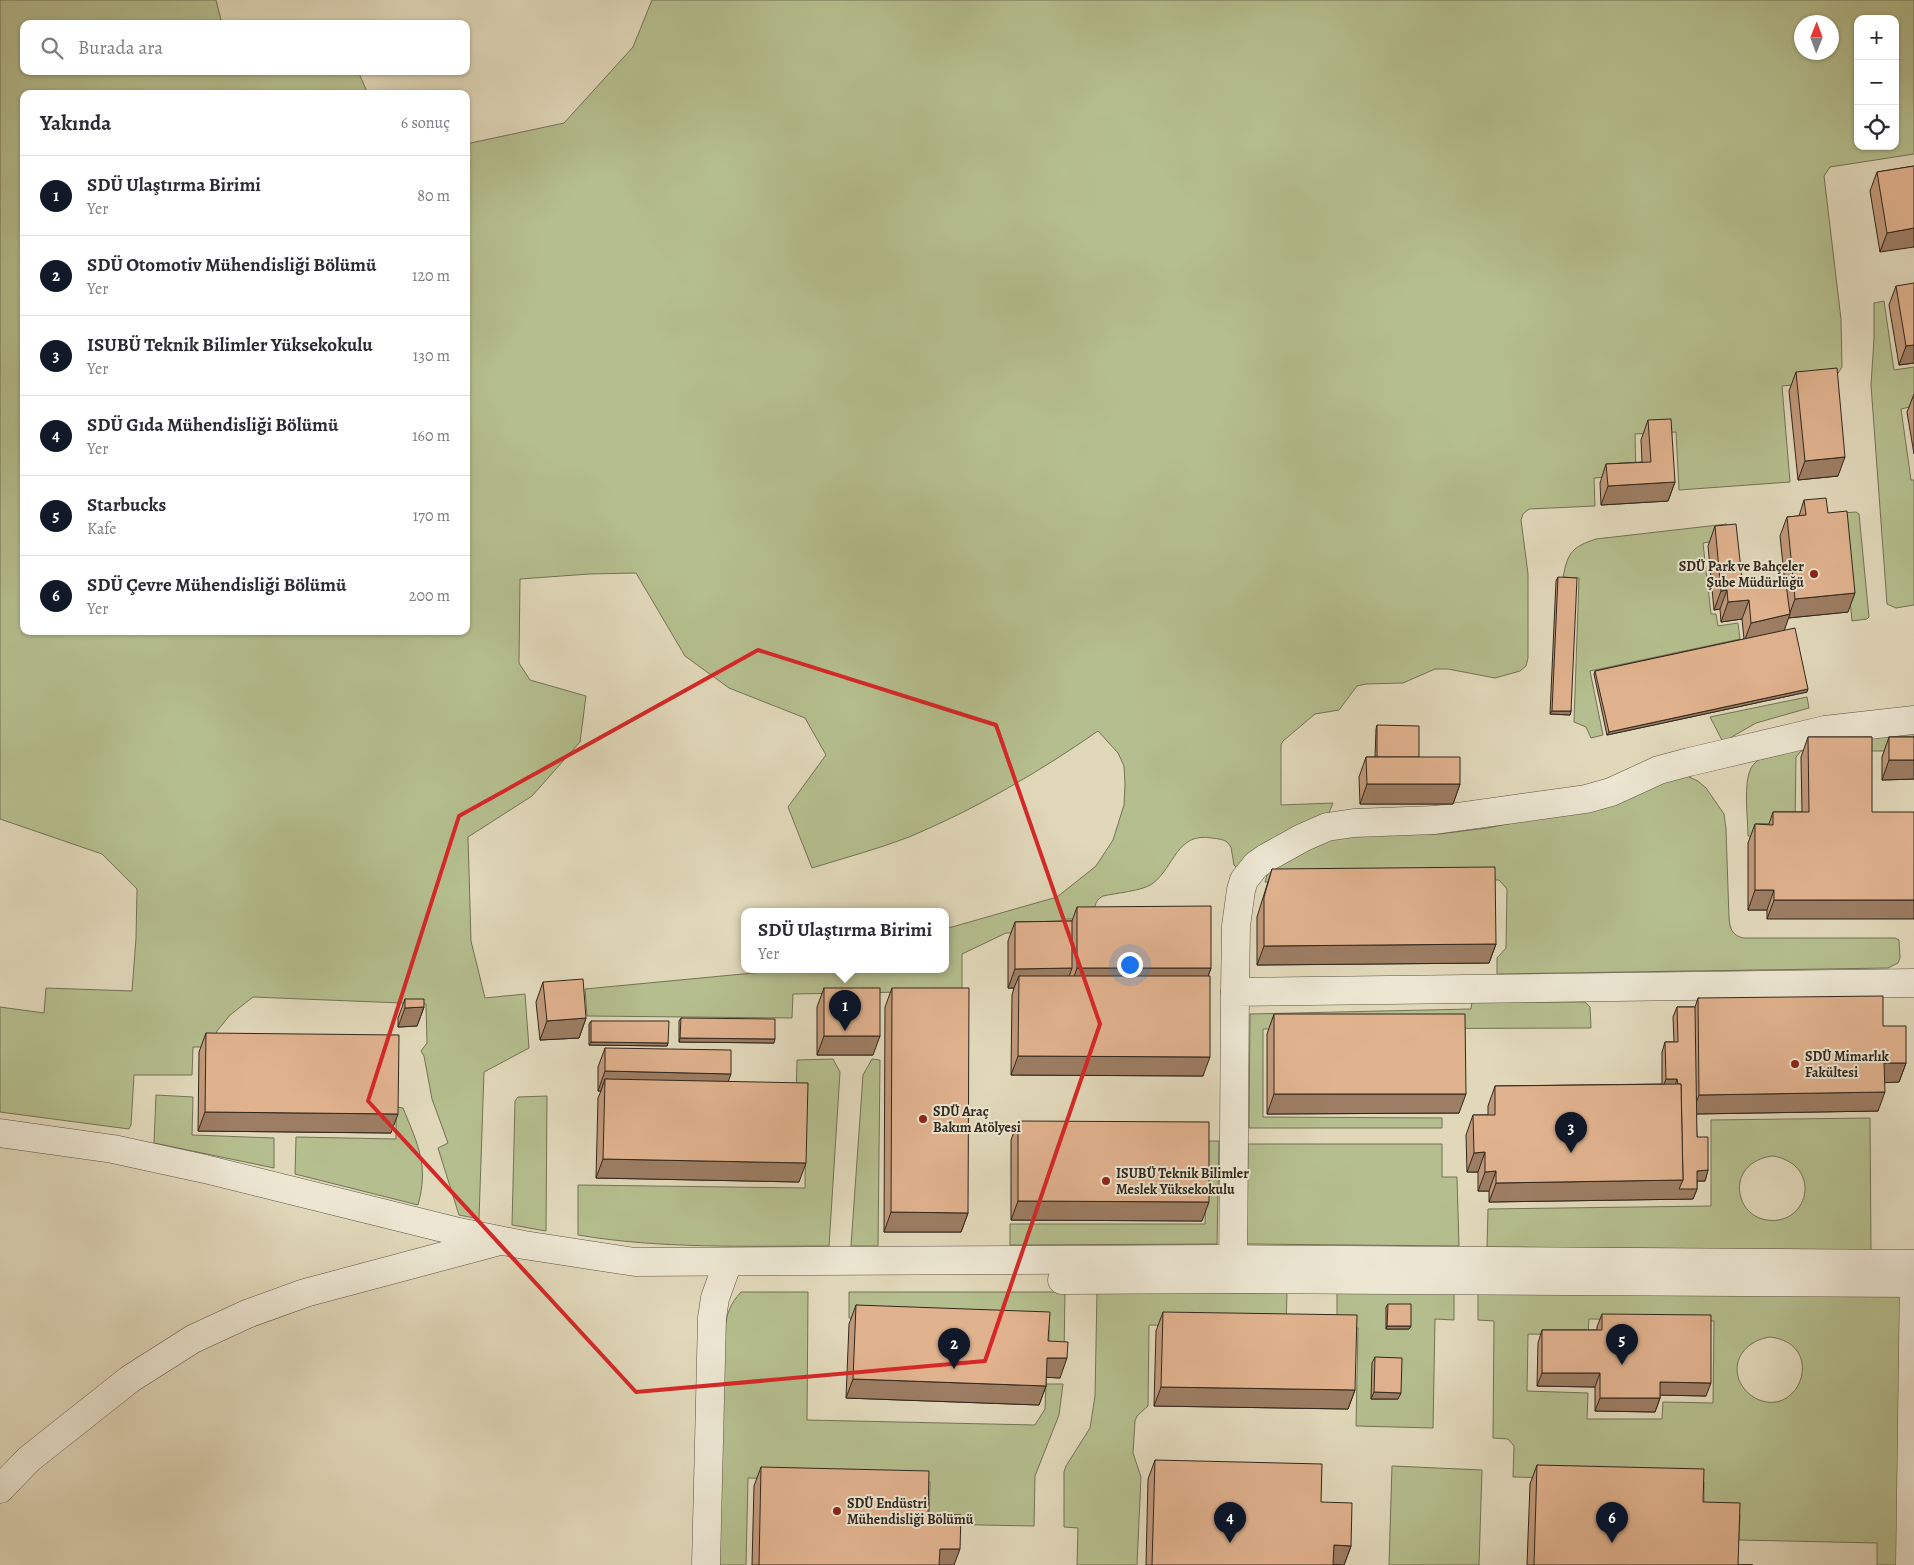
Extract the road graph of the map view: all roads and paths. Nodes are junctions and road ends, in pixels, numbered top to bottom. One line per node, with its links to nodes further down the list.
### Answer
1 (1914, 720): 3 (street)
2 (1914, 983): 3 (street)
3 (1234, 992): 7 (street)
4 (0, 1133): 5 (street)
5 (502, 1240): 8 (street); 11 (street)
6 (1914, 1264): 7 (street)
7 (1233, 1269): 8 (street); 10 (street)
8 (725, 1271): 12 (street)
9 (1914, 1277): 10 (street)
10 (1914, 1284): 13 (street)
11 (0, 1489)
12 (706, 1565)
13 (1910, 1565)

